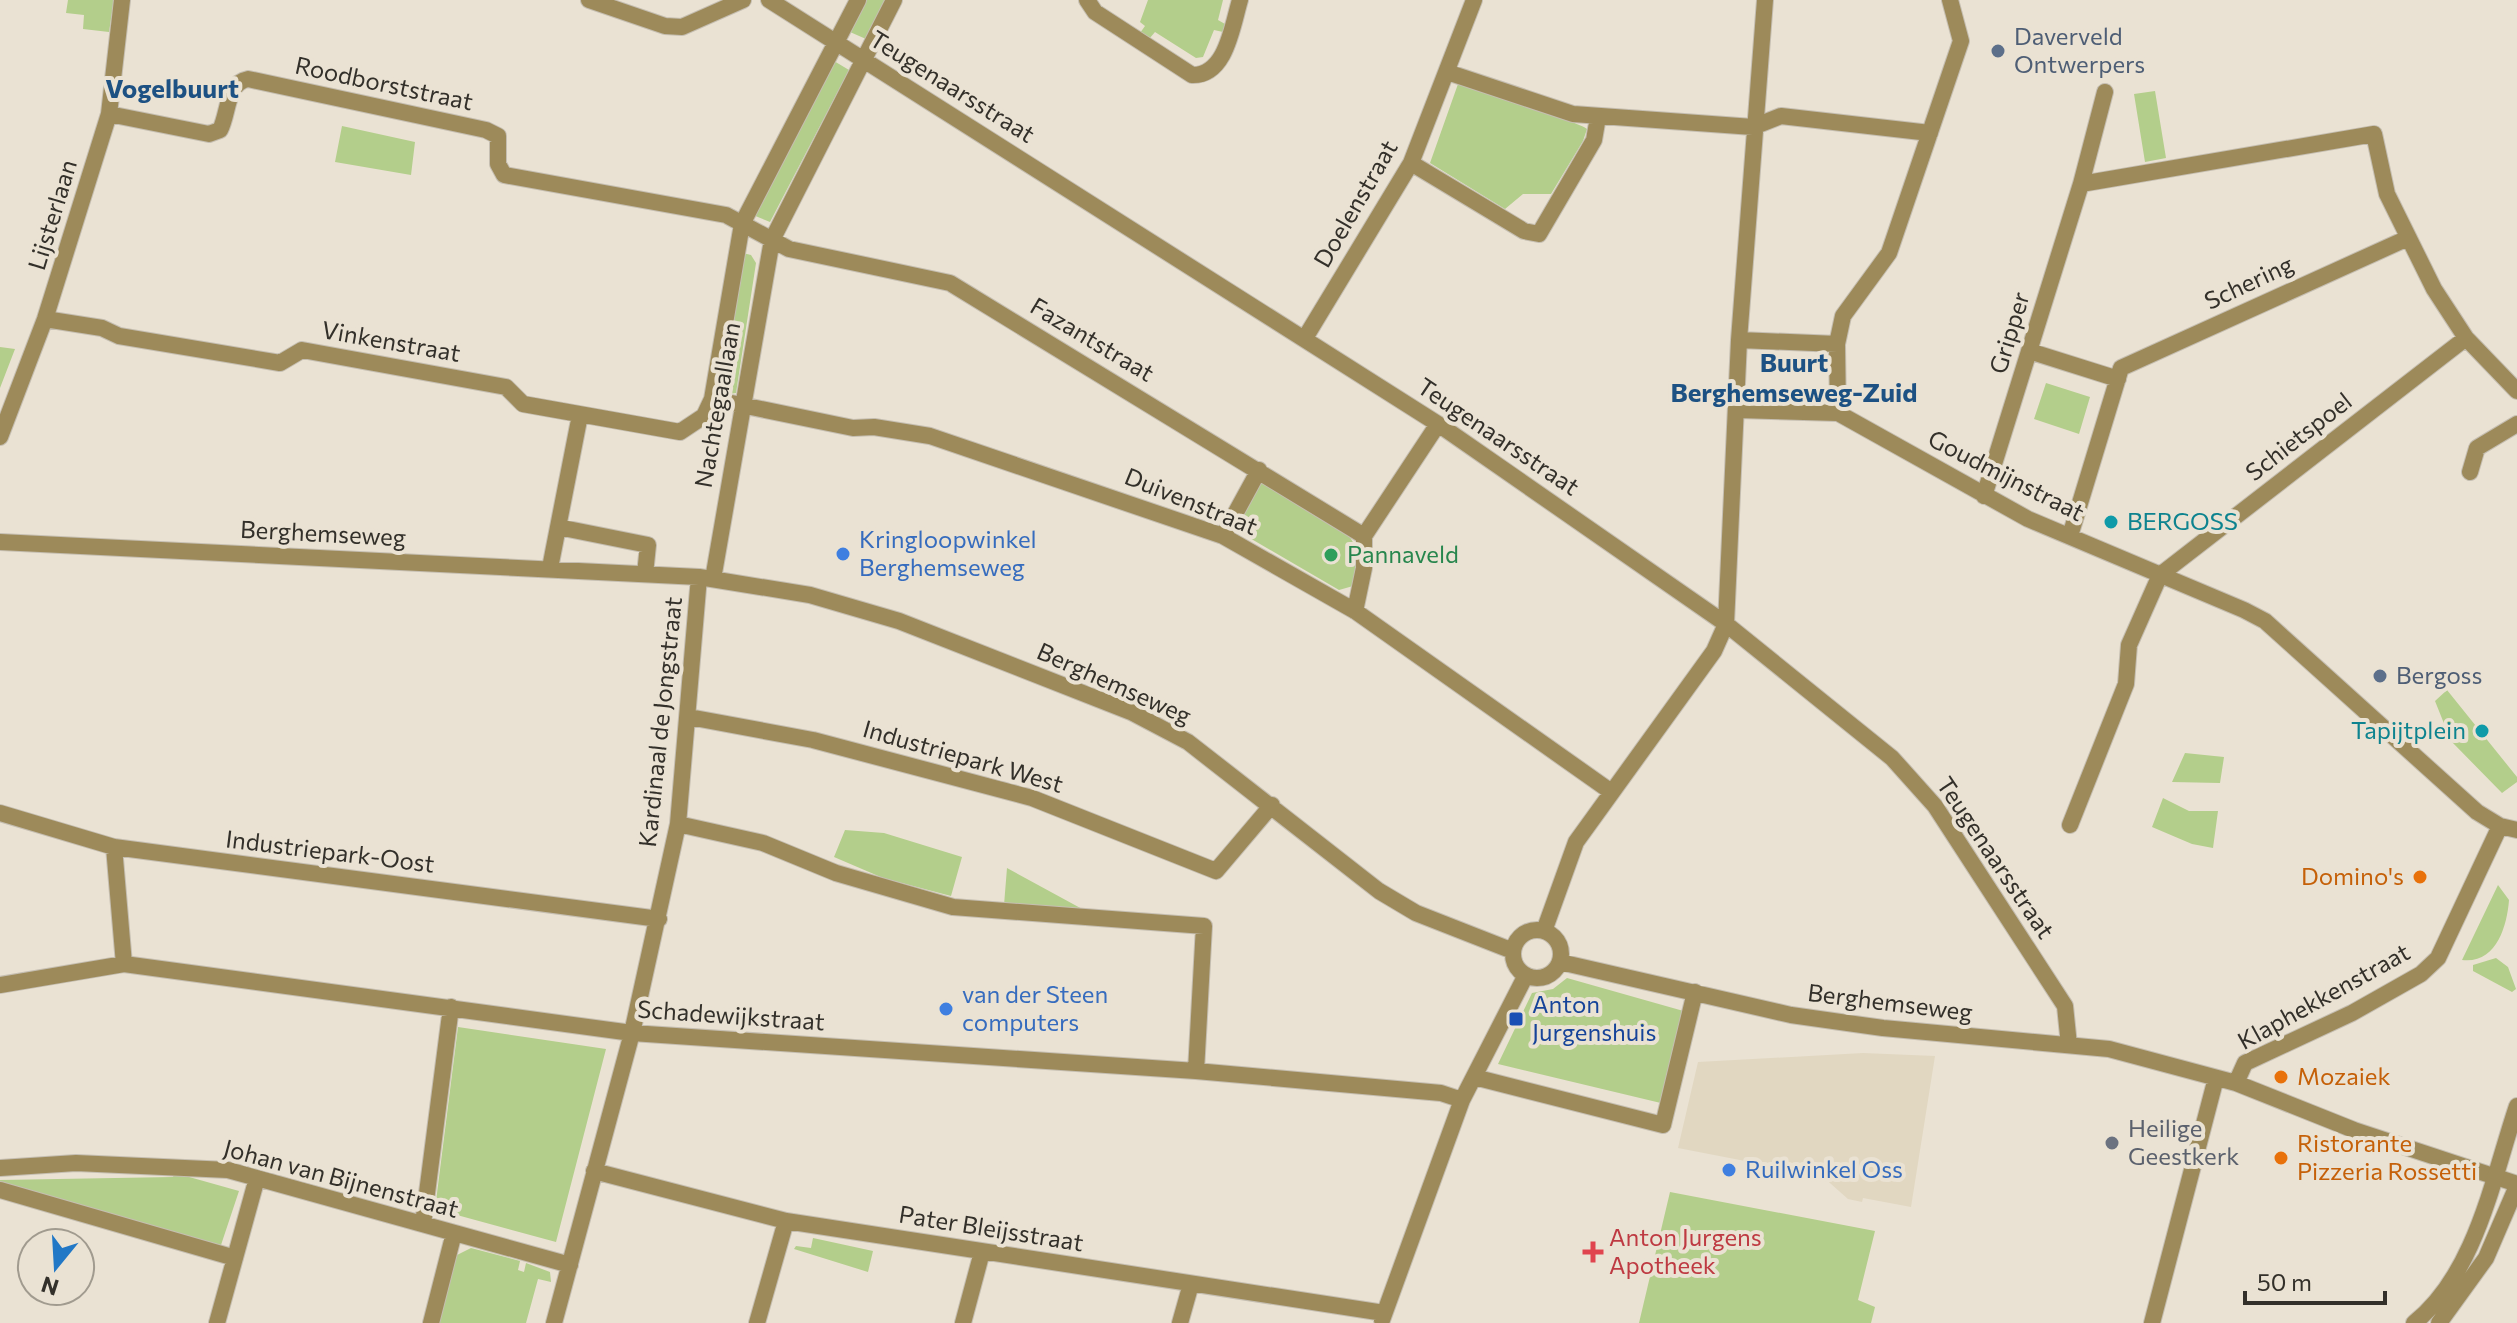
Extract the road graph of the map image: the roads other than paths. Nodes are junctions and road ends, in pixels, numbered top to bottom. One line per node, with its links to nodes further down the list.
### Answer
1 (122, 0): 16 (street, Lijsterlaan)
2 (589, 0): 3 (street)
3 (743, 0)
4 (769, 0): 12 (street, Teugenaarsstraat)
5 (858, 0): 12 (street, Nachtegaallaan)
6 (894, 0): 13 (street, Nachtegaallaan)
7 (1087, 0): 8 (street)
8 (1240, 0)
9 (1474, 0): 14 (street, Doelenstraat)
10 (1765, 0): 18 (street)
11 (1950, 0): 19 (street)
12 (835, 44): 13 (street, Teugenaarsstraat); 22 (street, Nachtegaallaan)
13 (863, 59): 24 (street, Nachtegaallaan); 26 (street, Teugenaarsstraat)
14 (1447, 72): 17 (street); 20 (street, Doelenstraat)
15 (2105, 92): 21 (street, Gripper)
16 (109, 114): 22 (street, Roodborststraat); 25 (street, Lijsterlaan)
17 (1598, 117): 18 (street); 20 (street)
18 (1753, 127): 19 (street); 28 (street)
19 (1930, 133): 29 (street)
20 (1411, 163): 26 (street, Doelenstraat)
21 (2081, 184): 23 (street); 30 (street, Gripper)
22 (742, 224): 24 (street); 33 (street, Nachtegaallaan)
23 (2408, 238): 27 (street); 31 (street, Schering)
24 (772, 240): 34 (street, Nachtegaallaan); 41 (street, Fazantstraat)
25 (45, 319): 37 (street, Vinkenstraat); 40 (street, Lijsterlaan)
26 (1305, 338): 38 (street, Teugenaarsstraat)
27 (2466, 338): 32 (street); 51 (street, Schietspoel)
28 (1739, 340): 29 (street); 35 (street)
29 (1837, 344): 36 (street)
30 (2029, 351): 31 (street); 43 (street, Gripper)
31 (2118, 379): 47 (street)
32 (2517, 390)
33 (712, 399): 34 (street, Duivenstraat); 37 (street, Vinkenstraat)
34 (741, 406): 45 (street, Duivenstraat); 52 (street, Nachtegaallaan)
35 (1738, 410): 36 (street, Goudmijnstraat); 54 (street)
36 (1838, 413): 43 (street, Goudmijnstraat)
37 (580, 415): 44 (street)
38 (1438, 424): 46 (street); 54 (street, Teugenaarsstraat)
39 (2517, 424): 42 (street)
40 (0, 437)
41 (1259, 470): 45 (street); 46 (street, Fazantstraat)
42 (2470, 472)
43 (1984, 496): 47 (street, Goudmijnstraat)
44 (558, 527): 49 (street); 50 (street)
45 (1223, 536): 53 (street, Duivenstraat)
46 (1364, 536): 53 (street)
47 (2070, 536): 51 (street, Goudmijnstraat)
48 (0, 542): 49 (street, Berghemseweg)
49 (550, 568): 50 (street, Berghemseweg)
50 (645, 574): 52 (street, Berghemseweg)
51 (2160, 575): 60 (street); 61 (street, Goudmijnstraat)
52 (706, 578): 55 (street, Kardinaal de Jongstraat); 57 (street, Berghemseweg)
53 (1355, 611): 56 (street, Duivenstraat)
54 (1726, 624): 56 (street); 74 (street, Teugenaarsstraat)
55 (689, 717): 57 (street, Industriepark West); 59 (street, Kardinaal de Jongstraat)
56 (1610, 791): 65 (street)
57 (1272, 805): 66 (street, Berghemseweg)
58 (0, 813): 63 (street, Industriepark-Oost)
59 (678, 824): 64 (street, Kardinaal de Jongstraat); 75 (street)
60 (2070, 825)
61 (2500, 826): 62 (street); 78 (street, Klaphekkenstraat)
62 (2517, 830)
63 (114, 847): 64 (street, Industriepark-Oost); 68 (street)
64 (659, 919): 73 (street, Kardinaal de Jongstraat)
65 (1544, 931): 66 (street); 67 (street)
66 (1513, 951): 69 (street)
67 (1560, 962): 69 (street); 71 (street, Berghemseweg)
68 (124, 964): 70 (street, Schadewijkstraat); 72 (street, Schadewijkstraat)
69 (1526, 975): 76 (street)
70 (0, 985)
71 (1695, 992): 74 (street, Berghemseweg); 76 (street)
72 (451, 1007): 73 (street, Schadewijkstraat); 88 (street)
73 (632, 1033): 75 (street, Schadewijkstraat); 82 (street)
74 (2069, 1045): 77 (street, Berghemseweg)
75 (1196, 1071): 79 (street, Schadewijkstraat)
76 (1474, 1077): 79 (street)
77 (2216, 1078): 78 (street, Berghemseweg); 101 (street)
78 (2236, 1083): 84 (street, Berghemseweg)
79 (1462, 1100): 94 (street)
80 (2517, 1106): 84 (street)
81 (0, 1168): 83 (street, Johan van Bijnenstraat)
82 (594, 1171): 87 (street, Pater Bleijsstraat); 92 (street)
83 (257, 1178): 88 (street, Johan van Bijnenstraat); 91 (street)
84 (2493, 1178): 85 (street, Berghemseweg); 102 (street)
85 (2517, 1185): 103 (street)
86 (0, 1190): 91 (street)
87 (786, 1221): 90 (street, Pater Bleijsstraat); 98 (street)
88 (423, 1224): 89 (street, Johan van Bijnenstraat)
89 (454, 1233): 92 (street, Johan van Bijnenstraat); 96 (street)
90 (982, 1252): 93 (street, Pater Bleijsstraat); 99 (street)
91 (235, 1258): 95 (street)
92 (570, 1265): 97 (street)
93 (1191, 1284): 94 (street, Pater Bleijsstraat); 100 (street)
94 (1383, 1318)
95 (217, 1323)
96 (431, 1323)
97 (554, 1323)
98 (757, 1323)
99 (963, 1323)
100 (1180, 1323)
101 (2152, 1323)
102 (2414, 1323)
103 (2439, 1323)

